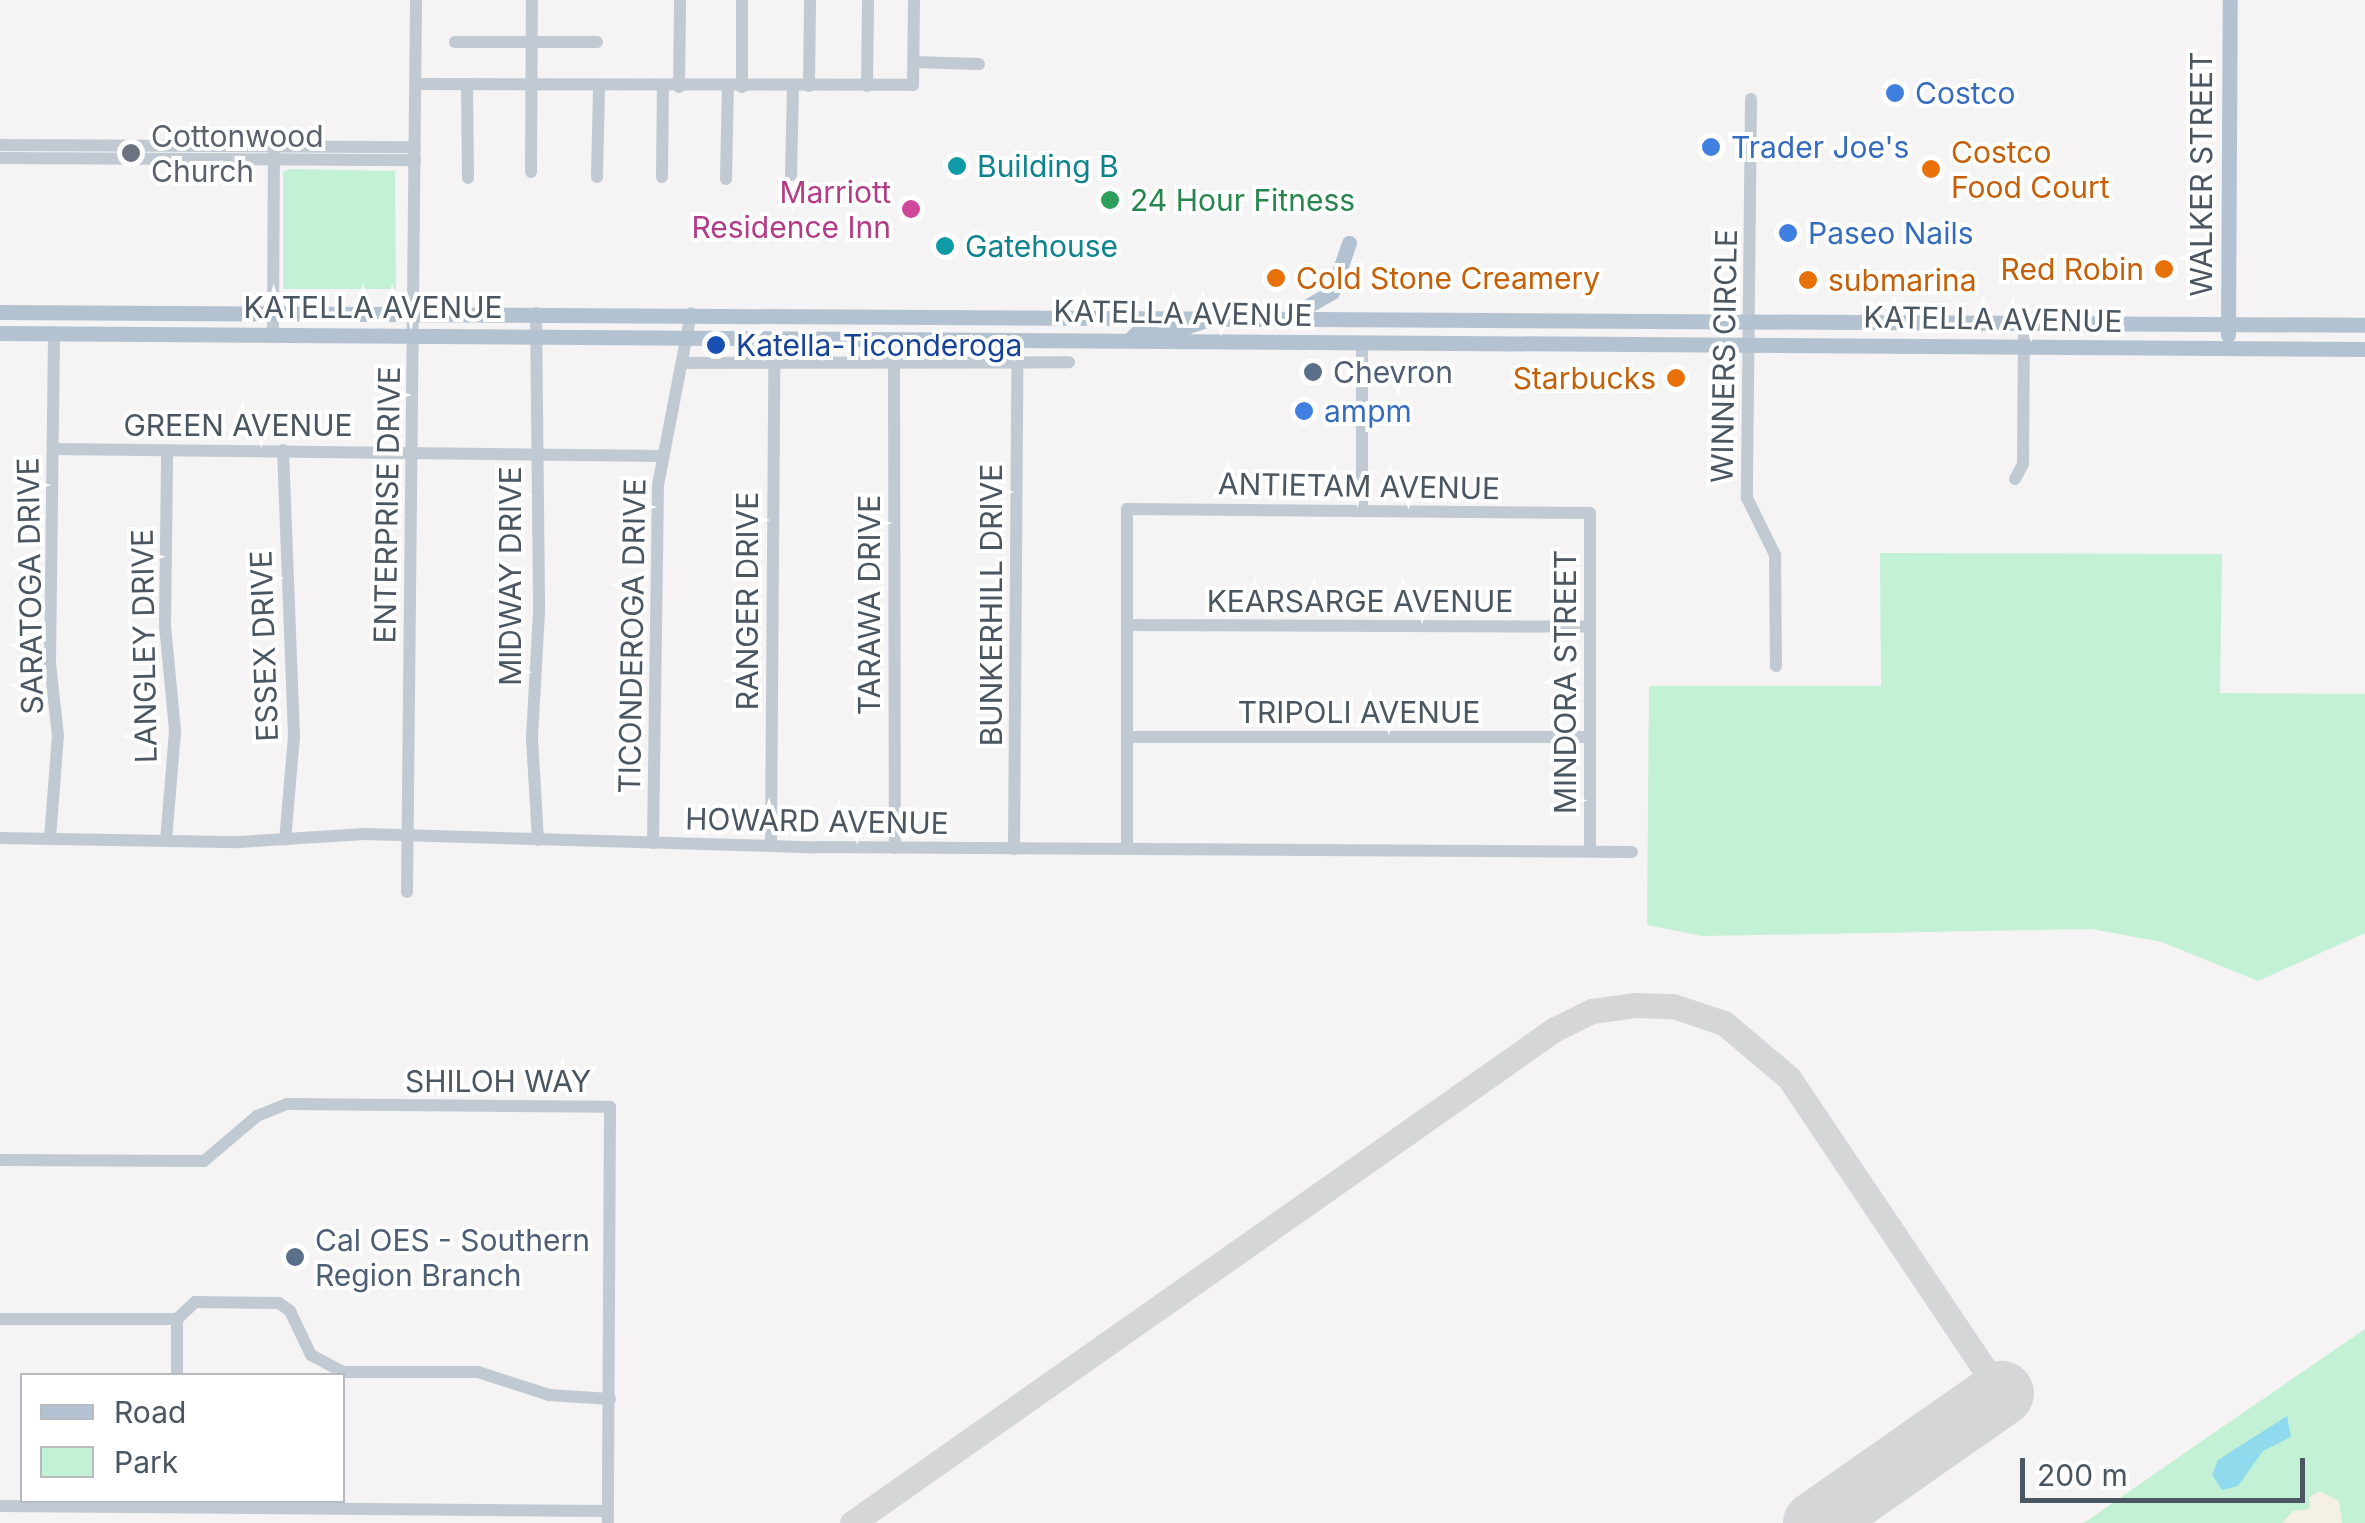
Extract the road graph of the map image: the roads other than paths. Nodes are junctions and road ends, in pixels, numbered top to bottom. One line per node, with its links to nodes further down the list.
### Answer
1 (416, 0): 14 (street, ENTERPRISE DRIVE)
2 (532, 0): 9 (street)
3 (680, 0): 22 (street)
4 (742, 0): 23 (street)
5 (810, 0): 19 (street)
6 (868, 0): 20 (street)
7 (914, 0): 12 (street)
8 (2230, 0): 45 (main road, WALKER STREET)
9 (532, 41): 10 (street); 11 (street); 16 (street)
10 (455, 42)
11 (597, 42)
12 (914, 62): 13 (street); 20 (street)
13 (979, 64)
14 (417, 84): 15 (street); 27 (street, ENTERPRISE DRIVE)
15 (467, 84): 16 (street); 33 (street)
16 (532, 84): 17 (street); 29 (street)
17 (598, 86): 21 (street); 31 (street)
18 (792, 86): 19 (street); 23 (street); 30 (street)
19 (808, 86): 20 (street)
20 (867, 86)
21 (663, 87): 22 (street); 32 (street)
22 (679, 87): 23 (street)
23 (735, 87): 34 (street)
24 (1750, 99): 43 (street, WINNERS CIRCLE)
25 (0, 145): 26 (street)
26 (274, 153): 27 (street); 28 (street); 37 (street)
27 (415, 154): 38 (street, ENTERPRISE DRIVE)
28 (0, 158)
29 (531, 172)
30 (791, 175)
31 (597, 177)
32 (662, 177)
33 (468, 178)
34 (726, 179)
35 (1350, 243): 42 (main road)
36 (0, 312): 37 (main road, KATELLA AVENUE)
37 (273, 312): 38 (main road, KATELLA AVENUE); 49 (street)
38 (416, 312): 39 (main road, KATELLA AVENUE); 50 (street, ENTERPRISE DRIVE)
39 (536, 312): 40 (main road, KATELLA AVENUE); 51 (street, MIDWAY DRIVE)
40 (690, 313): 41 (main road, KATELLA AVENUE); 52 (street, TICONDEROGA DRIVE)
41 (1215, 317): 42 (main road, KATELLA AVENUE); 53 (main road)
42 (1284, 319): 43 (main road, KATELLA AVENUE)
43 (1751, 322): 44 (main road, KATELLA AVENUE); 55 (street, WINNERS CIRCLE)
44 (2024, 323): 45 (main road, KATELLA AVENUE); 56 (street)
45 (2228, 325): 46 (main road, KATELLA AVENUE); 57 (main road, WALKER STREET)
46 (2365, 326)
47 (54, 332): 48 (main road, KATELLA AVENUE); 49 (main road, KATELLA AVENUE); 64 (street, SARATOGA DRIVE)
48 (0, 333)
49 (273, 334): 50 (main road, KATELLA AVENUE)
50 (416, 334): 51 (main road, KATELLA AVENUE); 67 (street, ENTERPRISE DRIVE)
51 (536, 335): 52 (main road, KATELLA AVENUE); 68 (street, MIDWAY DRIVE)
52 (688, 336): 53 (main road, KATELLA AVENUE); 63 (street, TICONDEROGA DRIVE)
53 (1130, 338): 54 (main road, KATELLA AVENUE)
54 (1362, 345): 55 (main road, KATELLA AVENUE); 71 (street)
55 (1747, 345): 56 (main road, KATELLA AVENUE); 75 (street, WINNERS CIRCLE)
56 (2024, 347): 57 (main road, KATELLA AVENUE); 70 (street)
57 (2228, 348): 58 (main road, KATELLA AVENUE)
58 (2365, 349)
59 (774, 361): 60 (street); 63 (street); 84 (street, RANGER DRIVE)
60 (894, 361): 61 (street); 87 (street, TARAWA DRIVE)
61 (1018, 362): 62 (street); 88 (street, BUNKERHILL DRIVE)
62 (1069, 362)
63 (682, 363): 69 (street, TICONDEROGA DRIVE)
64 (53, 449): 65 (street, GREEN AVENUE); 80 (street, SARATOGA DRIVE)
65 (167, 450): 66 (street, GREEN AVENUE); 83 (street, LANGLEY DRIVE)
66 (283, 450): 67 (street, GREEN AVENUE); 81 (street, ESSEX DRIVE)
67 (413, 451): 68 (street, GREEN AVENUE); 78 (street, ENTERPRISE DRIVE)
68 (536, 451): 69 (street, GREEN AVENUE); 82 (street, MIDWAY DRIVE)
69 (662, 456): 85 (street, TICONDEROGA DRIVE)
70 (2015, 479)
71 (1362, 510): 72 (street, ANTIETAM AVENUE); 73 (street, ANTIETAM AVENUE)
72 (1590, 513): 74 (street, MINDORA STREET)
73 (1129, 626): 74 (street, KEARSARGE AVENUE); 77 (street)
74 (1590, 627): 76 (street, MINDORA STREET)
75 (1776, 666)
76 (1590, 737): 77 (street, TRIPOLI AVENUE); 89 (street, MINDORA STREET)
77 (1129, 738): 86 (street)
78 (404, 836): 81 (street, HOWARD AVENUE); 82 (street, HOWARD AVENUE); 91 (street, ENTERPRISE DRIVE)
79 (0, 838): 80 (street, HOWARD AVENUE)
80 (50, 839): 83 (street, HOWARD AVENUE)
81 (286, 840): 83 (street, HOWARD AVENUE)
82 (538, 840): 85 (street, HOWARD AVENUE)
83 (166, 841)
84 (771, 842): 85 (street, HOWARD AVENUE); 87 (street, HOWARD AVENUE)
85 (654, 843)
86 (1127, 845): 88 (street, HOWARD AVENUE); 89 (street, HOWARD AVENUE)
87 (894, 848): 88 (street, HOWARD AVENUE)
88 (1014, 849)
89 (1590, 850): 90 (street, HOWARD AVENUE)
90 (1632, 852)
91 (407, 892)
92 (0, 1160): 96 (street, SHILOH WAY)
93 (0, 1319): 94 (street)
94 (176, 1319): 95 (street); 96 (street)
95 (177, 1373)
96 (610, 1399): 99 (street, SHILOH WAY)
97 (179, 1503): 98 (street); 99 (street)
98 (0, 1506)
99 (608, 1517)

